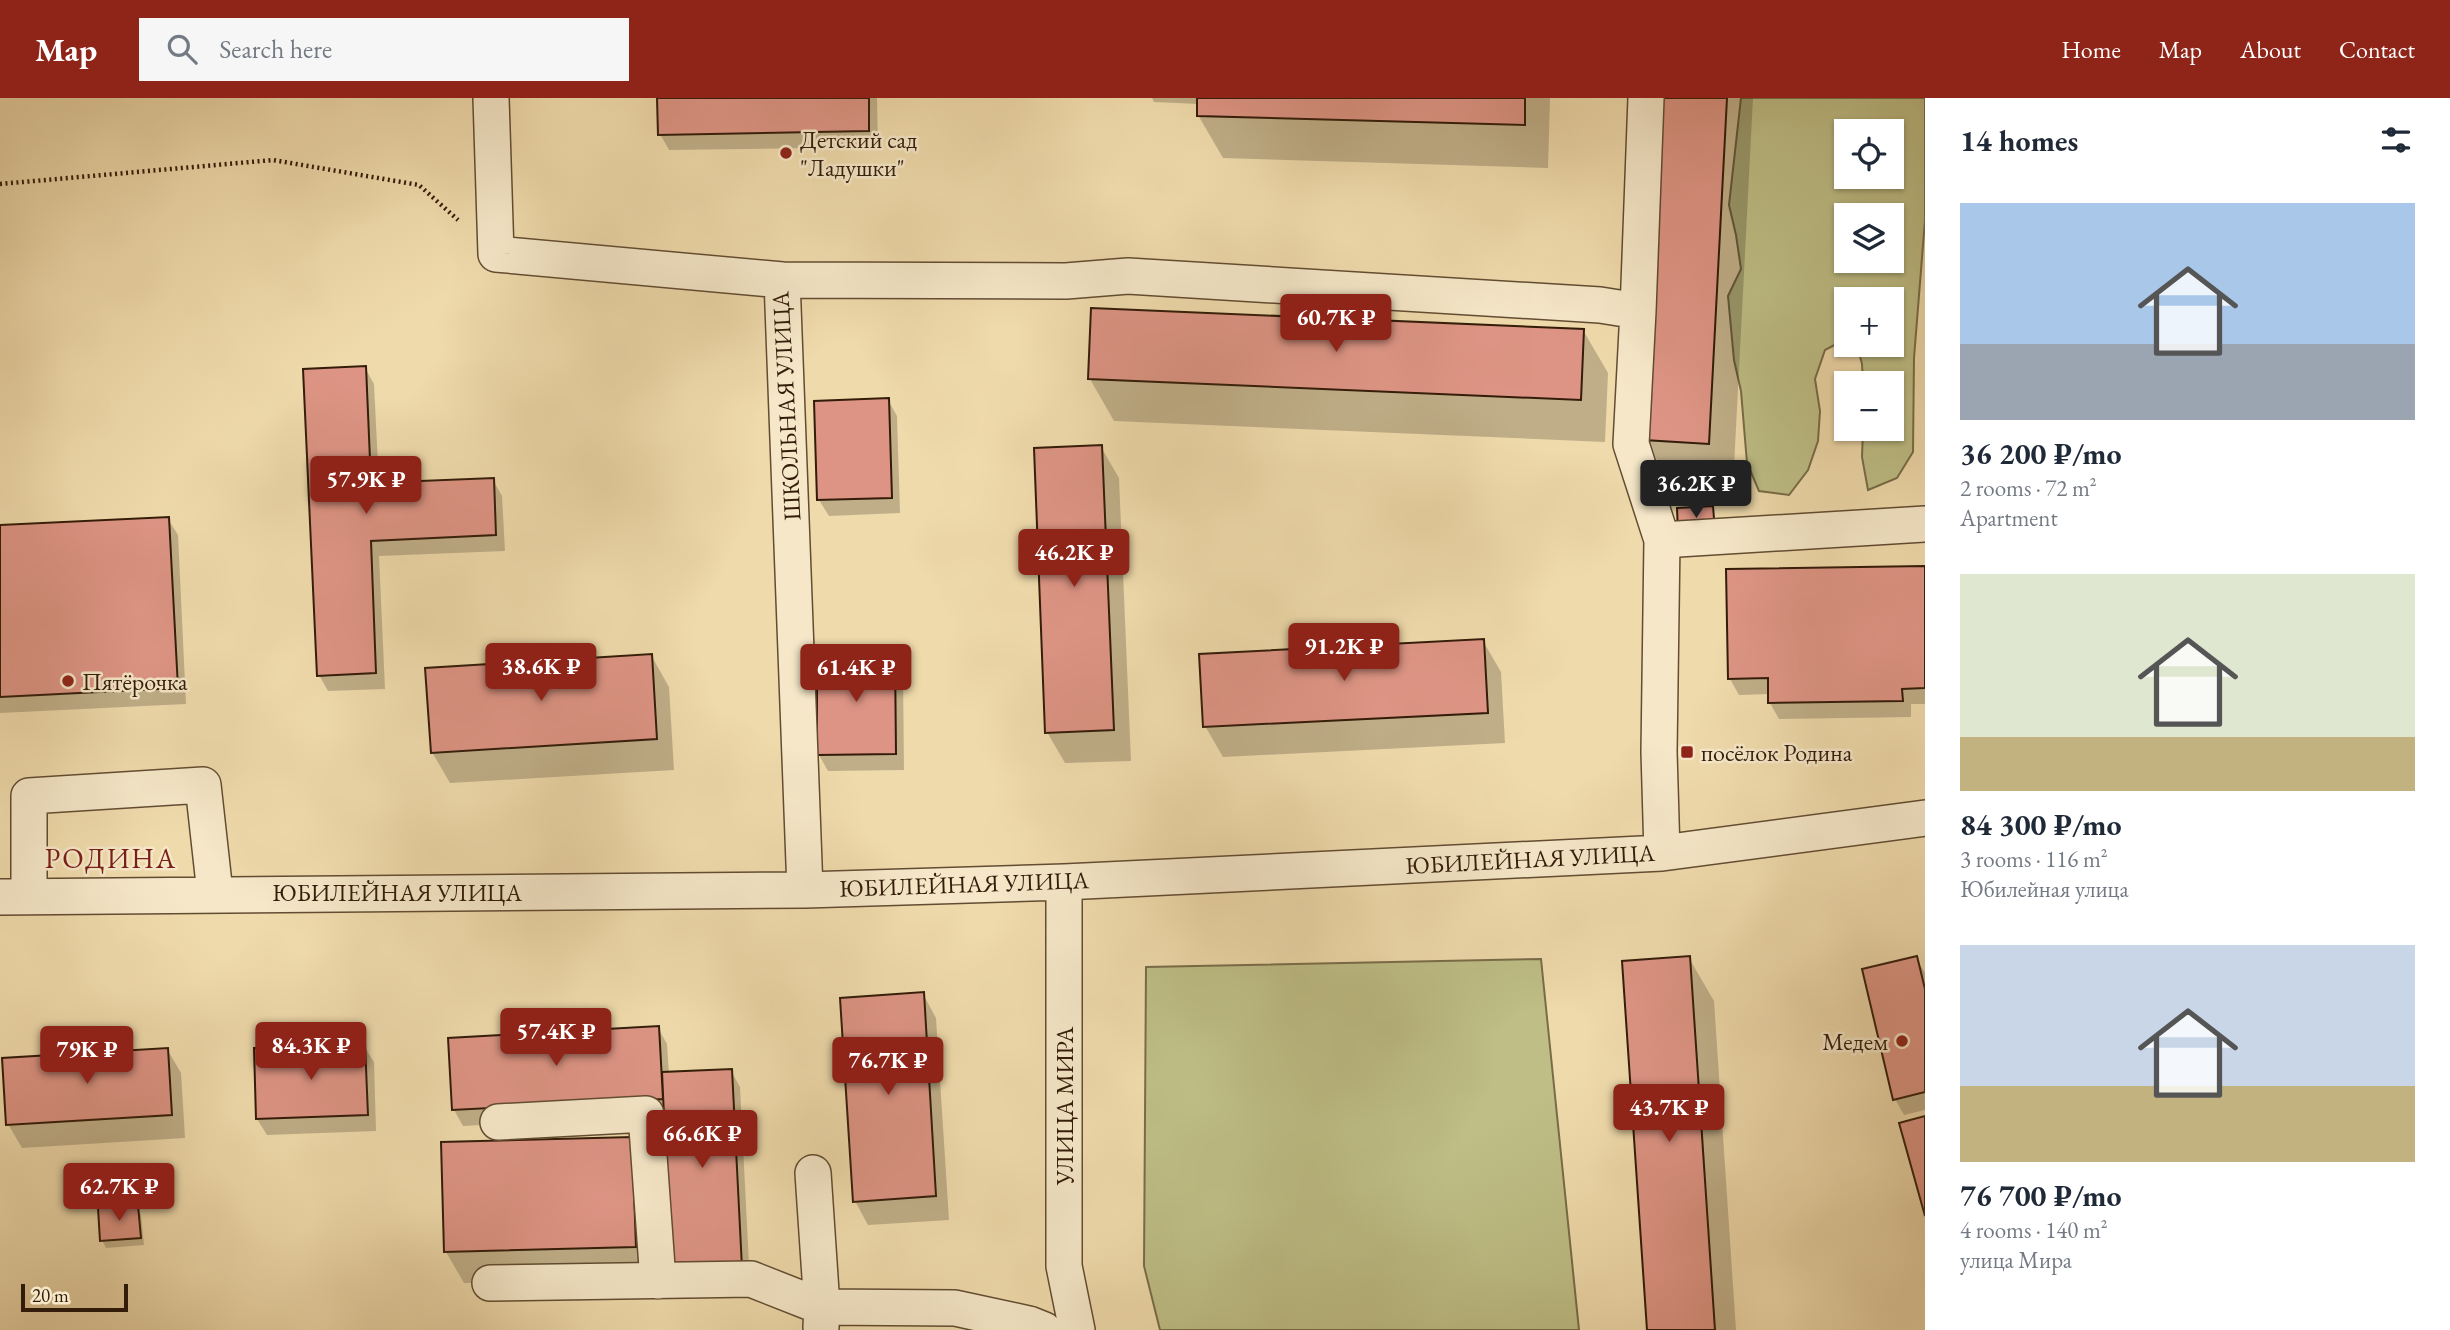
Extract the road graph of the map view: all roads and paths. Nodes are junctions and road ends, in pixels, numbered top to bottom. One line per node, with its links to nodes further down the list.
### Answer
1 (491, 98): 4 (street)
2 (1646, 98): 6 (street)
3 (0, 184): 4 (path)
4 (496, 254): 5 (street, ШКОЛЬНАЯ УЛИЦА)
5 (782, 280): 6 (street); 12 (street, ШКОЛЬНАЯ УЛИЦА)
6 (1638, 311): 8 (street)
7 (1925, 524): 8 (street)
8 (1662, 540): 10 (street)
9 (1925, 818): 10 (street, ЮБИЛЕЙНАЯ УЛИЦА)
10 (1662, 853): 11 (street, ЮБИЛЕЙНАЯ УЛИЦА)
11 (1064, 881): 12 (street, ЮБИЛЕЙНАЯ УЛИЦА); 21 (street, УЛИЦА МИРА)
12 (805, 890): 13 (street, ЮБИЛЕЙНАЯ УЛИЦА)
13 (215, 893): 14 (street, ЮБИЛЕЙНАЯ УЛИЦА); 14 (street)
14 (14, 896)
15 (498, 1122): 17 (street)
16 (813, 1173): 19 (street)
17 (658, 1280): 18 (street); 19 (street)
18 (490, 1283)
19 (821, 1319): 20 (street)
20 (1044, 1330)
21 (1077, 1330)

